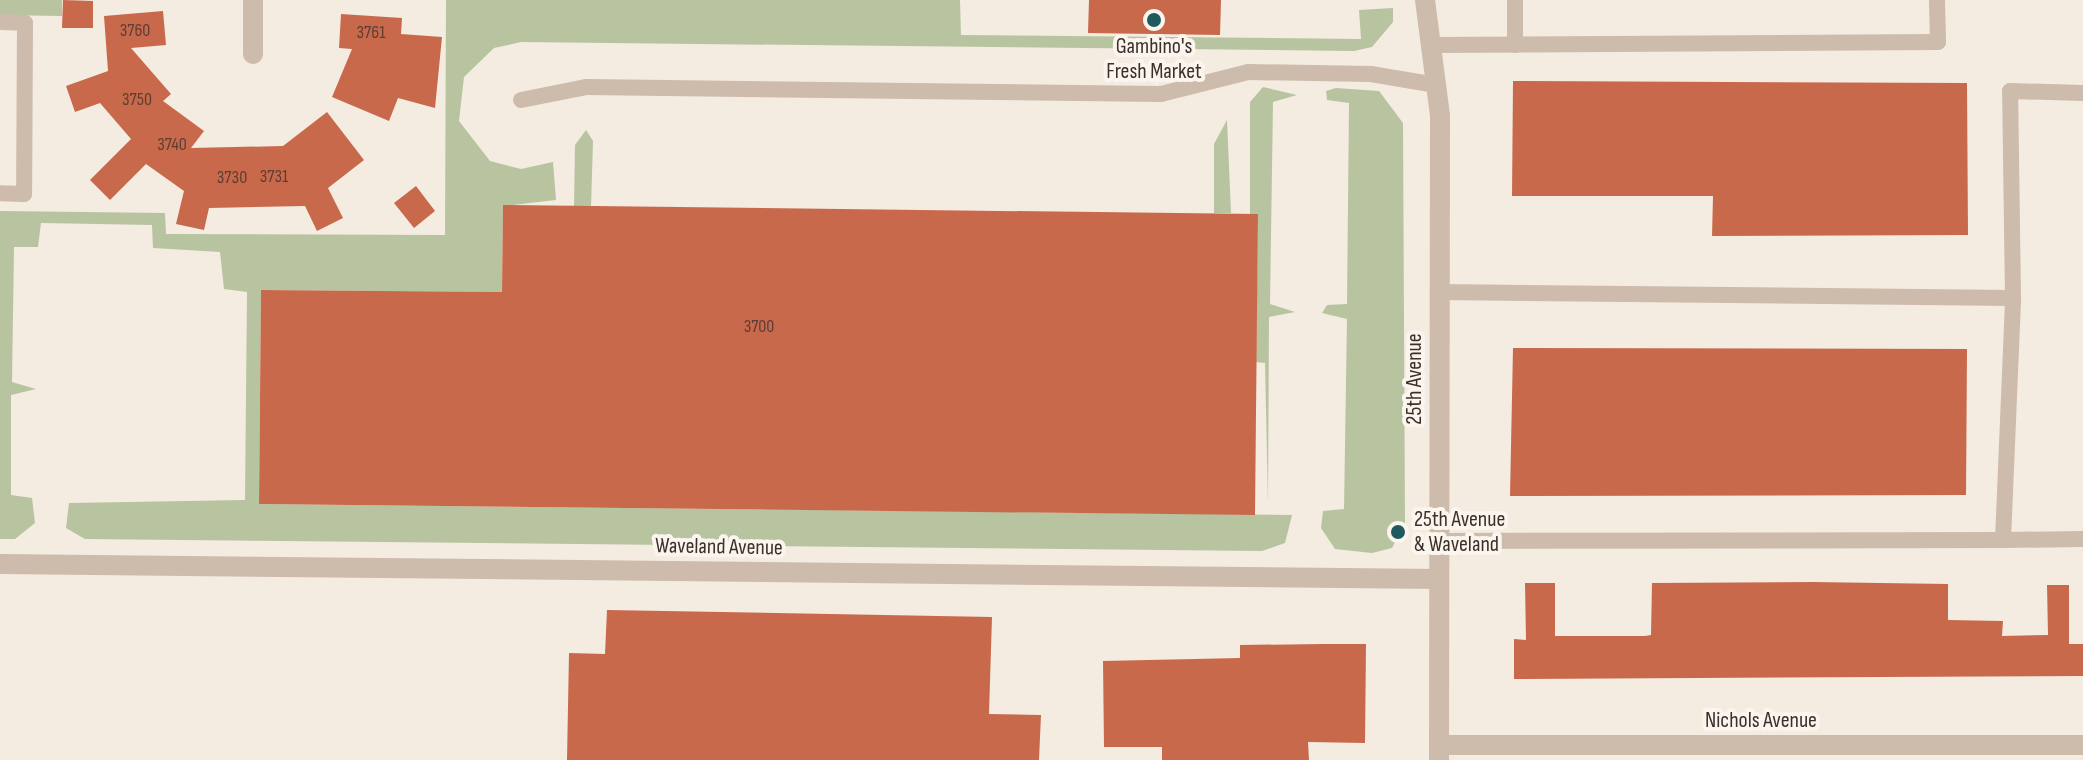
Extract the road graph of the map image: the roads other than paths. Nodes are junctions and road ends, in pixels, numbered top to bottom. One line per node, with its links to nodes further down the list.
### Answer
1 (253, 0): 8 (street)
2 (1425, 0): 6 (street, 25th Avenue)
3 (1515, 0): 7 (lane)
4 (1937, 0): 7 (lane)
5 (0, 22): 12 (lane)
6 (1431, 45): 7 (lane); 9 (street, 25th Avenue)
7 (1515, 45)
8 (253, 54)
9 (1436, 85): 11 (lane); 13 (street, 25th Avenue)
10 (2083, 93): 14 (lane)
11 (521, 100)
12 (0, 193)
13 (1439, 292): 14 (lane); 17 (street, 25th Avenue)
14 (2013, 298): 16 (lane)
15 (2083, 539): 16 (lane)
16 (2003, 540): 17 (lane)
17 (1438, 541): 19 (street, 25th Avenue)
18 (0, 564): 19 (street, Waveland Avenue)
19 (1438, 579): 21 (street, 25th Avenue)
20 (2083, 745): 21 (street, Nichols Avenue)
21 (1439, 752)

